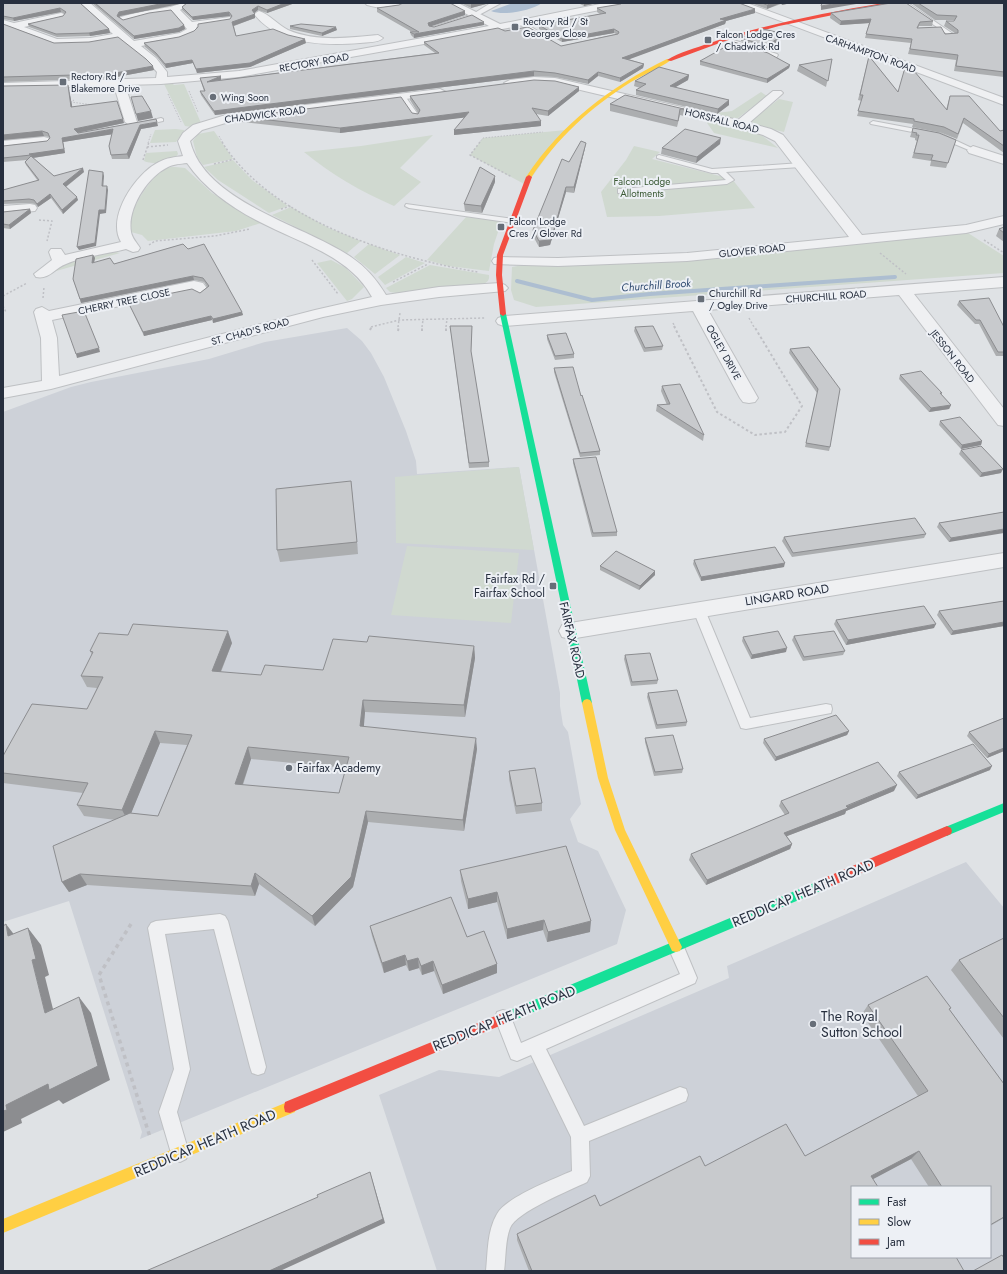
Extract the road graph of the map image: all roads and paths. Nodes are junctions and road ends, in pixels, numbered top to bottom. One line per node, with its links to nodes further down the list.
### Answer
1 (84, 3): 27 (street)
2 (186, 3): 11 (street)
3 (370, 3): 4 (street)
4 (403, 3)
5 (451, 3): 13 (street)
6 (498, 3): 13 (lane)
7 (620, 3): 20 (street, RECTORY ROAD)
8 (738, 3): 18 (street, CARHAMPTON ROAD)
9 (890, 3): 18 (street)
10 (905, 3): 22 (lane)
11 (174, 9): 15 (street); 25 (street)
12 (259, 14): 30 (street)
13 (475, 15): 23 (street); 24 (lane)
14 (61, 16): 21 (street)
15 (124, 19)
16 (227, 19): 25 (street)
17 (3, 22): 21 (street)
18 (786, 22): 32 (street); 47 (street, CARHAMPTON ROAD)
19 (947, 22): 22 (lane)
20 (521, 23): 23 (street, RECTORY ROAD); 31 (lane)
21 (16, 26): 27 (street)
22 (934, 26): 29 (lane)
23 (499, 27): 34 (street, RECTORY ROAD)
24 (432, 28)
25 (190, 29): 28 (street); 33 (street)
26 (392, 35): 30 (street)
27 (121, 36): 33 (street)
28 (200, 36)
29 (946, 36)
30 (377, 38): 34 (street)
31 (547, 38)
32 (724, 39): 35 (lane); 43 (street)
33 (132, 45): 37 (street)
34 (390, 48): 38 (street, RECTORY ROAD)
35 (774, 58)
36 (201, 66): 37 (street)
37 (161, 76): 38 (street, RECTORY ROAD); 39 (street, RECTORY ROAD); 56 (path)
38 (184, 80): 56 (path)
39 (119, 83): 41 (street, RECTORY ROAD); 54 (street)
40 (499, 84): 43 (street)
41 (3, 86)
42 (449, 91): 45 (street, CHADWICK ROAD)
43 (610, 93): 55 (street, HORSFALL ROAD); 58 (street)
44 (777, 93): 55 (street)
45 (403, 97): 51 (lane); 56 (street, CHADWICK ROAD)
46 (74, 100): 49 (path)
47 (1004, 102)
48 (96, 103): 49 (path)
49 (93, 105): 50 (path)
50 (99, 106)
51 (416, 116)
52 (161, 120): 54 (lane)
53 (873, 123): 63 (lane)
54 (129, 124)
55 (740, 124): 67 (street, HORSFALL ROAD)
56 (198, 127): 60 (street); 82 (path)
57 (152, 130): 62 (path)
58 (566, 130): 70 (street); 70 (path)
59 (44, 140): 61 (street)
60 (184, 144): 62 (path); 65 (street)
61 (3, 145)
62 (146, 147): 68 (path)
63 (973, 150): 66 (street)
64 (659, 157): 69 (lane)
65 (189, 158): 68 (street); 77 (street)
66 (1004, 160)
67 (801, 165): 69 (lane); 78 (street, HORSFALL ROAD)
68 (157, 169): 80 (street)
69 (719, 170): 71 (lane)
70 (526, 185): 76 (street)
71 (621, 191)
72 (409, 206): 76 (lane)
73 (30, 208): 74 (street); 81 (path)
74 (3, 210)
75 (1004, 220): 78 (street, GLOVER ROAD)
76 (513, 221): 83 (street)
77 (269, 222): 79 (street); 80 (path)
78 (858, 239): 83 (street, GLOVER ROAD); 86 (path)
79 (307, 240): 89 (street); 93 (path)
80 (136, 247): 81 (street)
81 (58, 256): 84 (street)
82 (428, 264): 83 (path); 89 (path)
83 (500, 274): 89 (street, ST. CHAD'S ROAD); 97 (street, FAIRFAX ROAD)
84 (43, 279): 90 (path); 95 (path)
85 (1004, 282): 86 (street, CHURCHILL ROAD)
86 (924, 288): 88 (street, CHURCHILL ROAD)
87 (200, 290): 95 (street, CHERRY TREE CLOSE)
88 (903, 290): 92 (street, CHURCHILL ROAD); 105 (street, JESSON ROAD)
89 (378, 295): 93 (street, ST. CHAD'S ROAD)
90 (3, 296)
91 (3, 306): 94 (path)
92 (698, 306): 97 (street, CHURCHILL ROAD); 104 (street, OGLEY DRIVE)
93 (348, 307): 102 (street, ST. CHAD'S ROAD)
94 (6, 312)
95 (43, 314): 102 (street)
96 (447, 319): 97 (path); 98 (path); 101 (path)
97 (498, 319): 108 (street, FAIRFAX ROAD)
98 (423, 320): 99 (path); 100 (path)
99 (370, 330)
100 (422, 331)
101 (446, 331)
102 (51, 384): 103 (street, ST. CHAD'S ROAD)
103 (3, 393)
104 (749, 398)
105 (1004, 421)
106 (1004, 560): 107 (street, LINGARD ROAD)
107 (699, 610): 108 (street, LINGARD ROAD); 109 (lane)
108 (570, 630): 112 (street, FAIRFAX ROAD)
109 (826, 709)
110 (1004, 807): 112 (street, REDDICAP HEATH ROAD)
111 (131, 924): 119 (path)
112 (676, 948): 113 (street, REDDICAP HEATH ROAD); 114 (lane)
113 (503, 1018): 114 (lane); 118 (street, REDDICAP HEATH ROAD)
114 (535, 1045): 117 (lane)
115 (258, 1067): 118 (lane)
116 (680, 1095): 117 (lane)
117 (580, 1136): 121 (lane)
118 (180, 1154): 119 (street, REDDICAP HEATH ROAD)
119 (159, 1162): 120 (street, REDDICAP HEATH ROAD)
120 (3, 1226)
121 (495, 1271)

